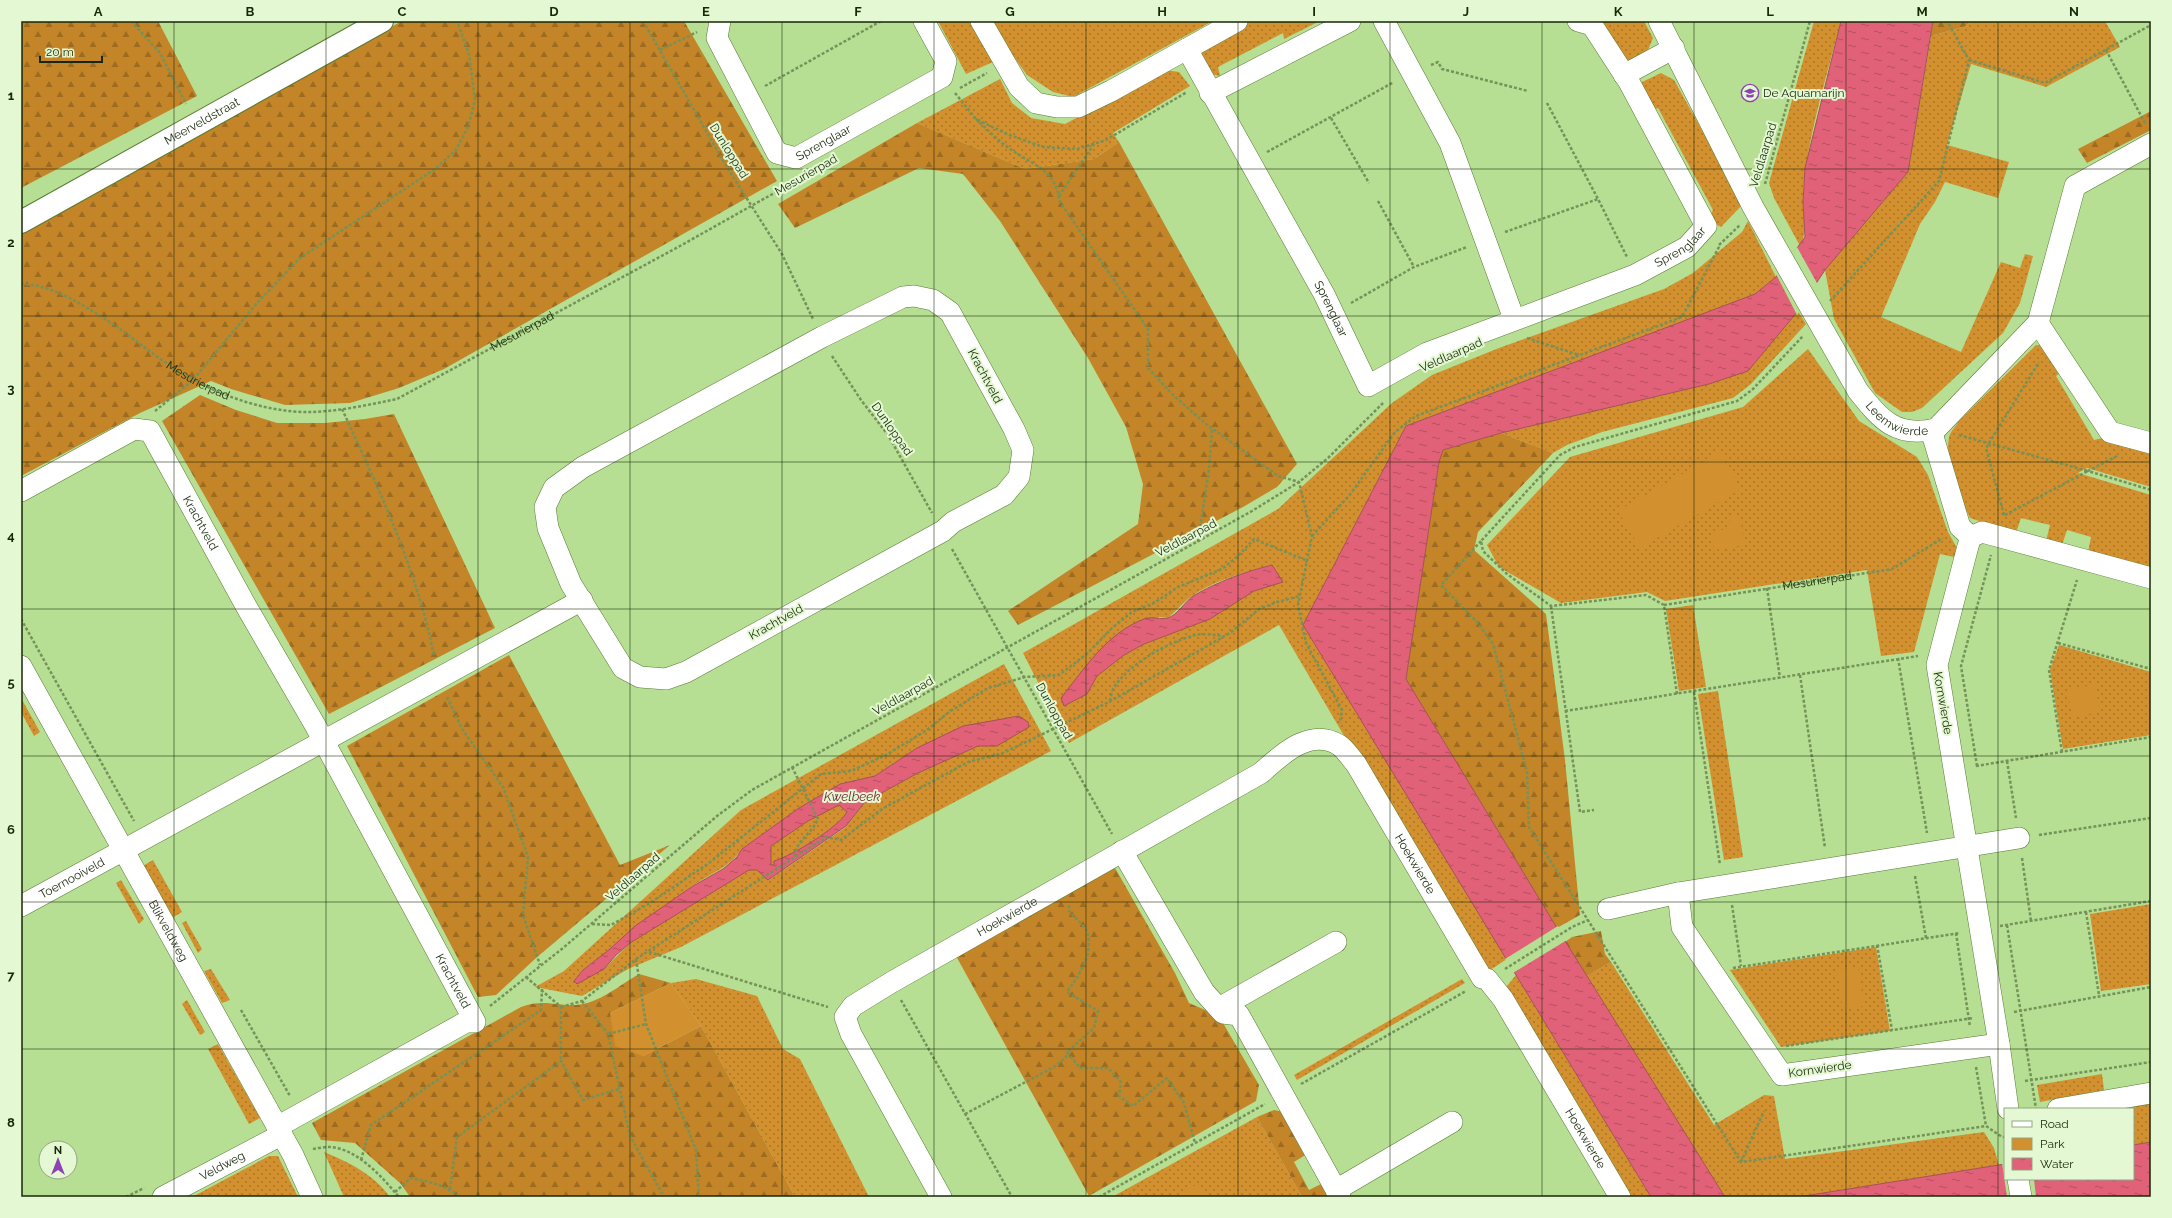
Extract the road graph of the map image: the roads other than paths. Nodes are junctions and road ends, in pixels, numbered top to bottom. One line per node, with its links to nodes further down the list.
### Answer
1 (382, 21): 15 (street, Meerveldstraat)
2 (720, 21): 3 (street, Sprenglaar)
3 (924, 21)
4 (981, 21): 11 (street)
5 (1236, 21): 11 (street)
6 (1350, 21): 13 (street)
7 (1384, 21): 17 (street)
8 (1578, 21): 12 (street, Sprenglaar)
9 (1659, 21): 10 (street)
10 (1674, 48): 12 (street); 18 (street, Leemwierde)
11 (1186, 49): 13 (street, Sprenglaar)
12 (1624, 75): 17 (street, Sprenglaar)
13 (1210, 93): 17 (street, Sprenglaar)
14 (2149, 137): 16 (street, Leemwierde)
15 (21, 222)
16 (2038, 323): 18 (street, Leemwierde); 19 (street)
17 (1521, 330)
18 (1931, 430): 21 (street)
19 (2151, 443)
20 (21, 491): 25 (street, Krachtveld)
21 (1965, 532): 22 (street); 27 (street, Kornwierde)
22 (2151, 578)
23 (582, 600): 23 (street, Krachtveld); 25 (street)
24 (21, 666): 28 (street, Blikveldweg)
25 (323, 742): 28 (street); 40 (street, Krachtveld)
26 (2019, 838): 27 (street)
27 (1966, 847): 30 (street); 35 (street, Kornwierde)
28 (123, 850): 31 (street, Toernooiveld); 40 (street, Blikveldweg)
29 (1122, 851): 34 (street); 45 (street, Hoekwierde); 46 (street, Hoekwierde)
30 (1678, 893): 32 (street); 35 (street, Kornwierde)
31 (21, 906)
32 (1608, 909)
33 (1336, 942): 34 (street)
34 (1219, 1008): 42 (street)
35 (1999, 1044): 37 (street, Kornwierde)
36 (2151, 1093): 38 (street)
37 (2008, 1108)
38 (2064, 1108)
39 (1452, 1122): 42 (street)
40 (279, 1131): 43 (street, Veldweg); 44 (street, Blikveldweg)
41 (2018, 1180): 47 (street)
42 (1338, 1193)
43 (163, 1197)
44 (312, 1197)
45 (941, 1197)
46 (1620, 1197)
47 (2021, 1197)

